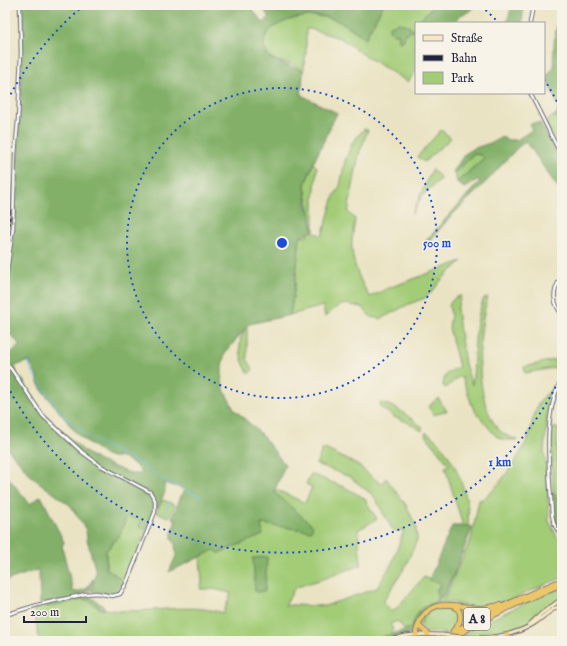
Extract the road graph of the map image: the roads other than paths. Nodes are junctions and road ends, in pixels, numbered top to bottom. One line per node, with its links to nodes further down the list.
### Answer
1 (20, 5): 7 (street)
2 (533, 5): 3 (street)
3 (530, 22)
4 (530, 94): 5 (street)
5 (562, 157)
6 (562, 276): 8 (street)
7 (5, 286)
8 (562, 314)
9 (5, 363): 18 (street)
10 (562, 380): 11 (street)
11 (562, 538)
12 (562, 580): 15 (highway, A 8)
13 (562, 584): 24 (highway, A 8)
14 (562, 598): 21 (main road)
15 (510, 603): 16 (highway); 27 (highway, A 8)
16 (450, 604): 19 (highway); 27 (highway)
17 (562, 604): 21 (main road)
18 (5, 615)
19 (421, 619): 20 (highway); 22 (highway)
20 (420, 627): 22 (highway); 23 (highway)
21 (524, 628): 25 (main road)
22 (416, 634): 23 (main road); 28 (main road)
23 (428, 634): 27 (main road)
24 (463, 634): 26 (main road); 27 (highway, A 8); 27 (main road, bridge); 30 (highway)
25 (507, 635): 26 (main road); 31 (highway)
26 (495, 637): 31 (highway)
27 (445, 638): 29 (highway, A 8)
28 (388, 641)
29 (441, 641)
30 (451, 641)
31 (506, 641)

